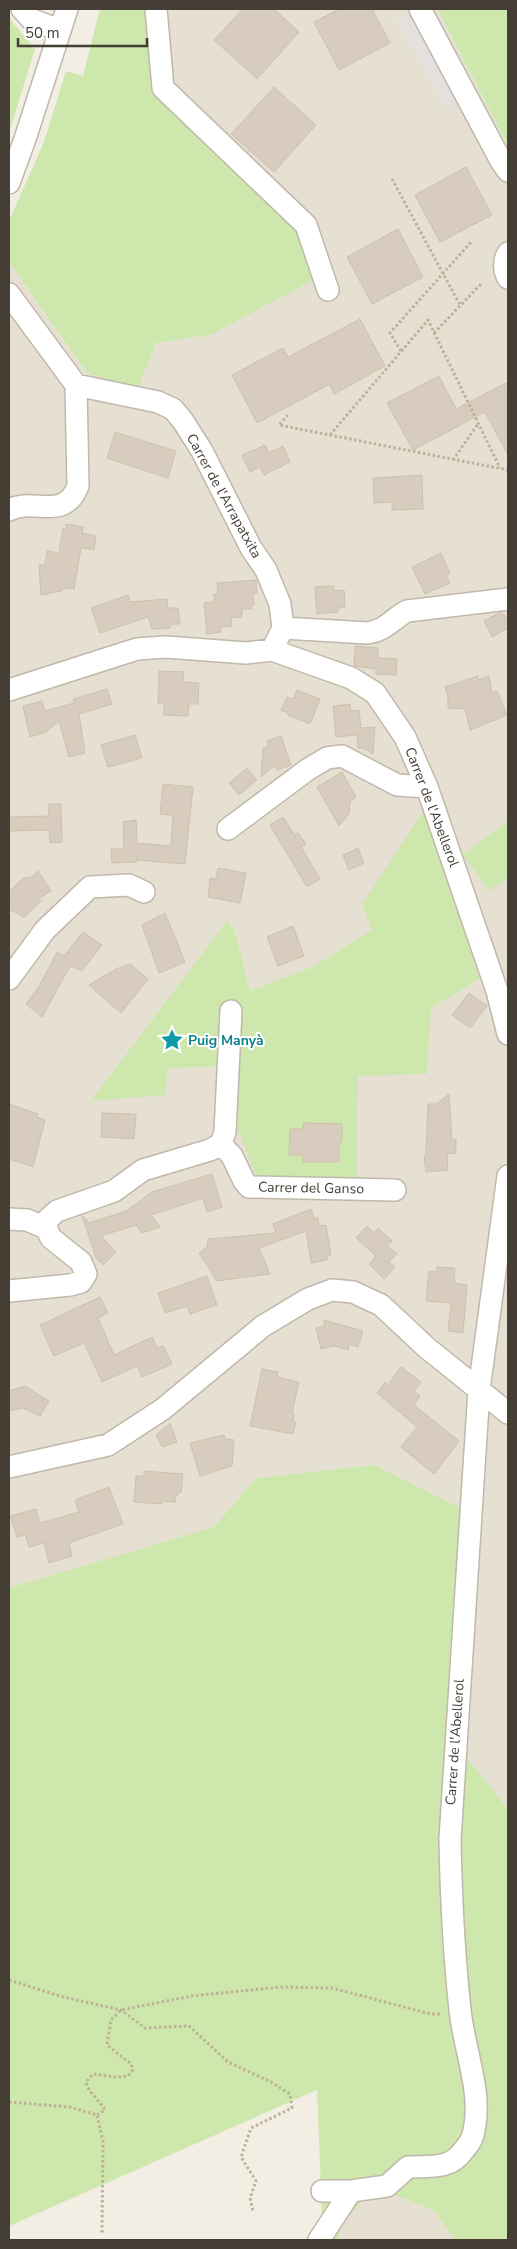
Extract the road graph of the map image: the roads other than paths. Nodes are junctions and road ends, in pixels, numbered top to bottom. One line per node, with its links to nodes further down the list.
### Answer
1 (22, 9): 5 (street)
2 (67, 9): 5 (street)
3 (156, 9): 11 (street)
4 (420, 9): 6 (street)
5 (60, 30): 8 (street)
6 (505, 166): 7 (street)
7 (508, 182)
8 (9, 183)
9 (508, 253): 10 (street)
10 (508, 278)
11 (328, 290)
12 (9, 294): 13 (street)
13 (76, 385): 14 (street); 16 (street, Carrer de l'Arrapatxita)
14 (9, 510)
15 (508, 598): 16 (street)
16 (283, 628): 17 (street)
17 (272, 650): 18 (street, Carrer de l'Abellerol); 19 (street, Carrer de l'Abellerol)
18 (9, 690)
19 (427, 787): 20 (street); 24 (street, Carrer de l'Abellerol)
20 (228, 829)
21 (144, 892): 22 (street)
22 (9, 979)
23 (231, 1011): 25 (street)
24 (508, 1034)
25 (221, 1144): 27 (street, Carrer del Ganso); 29 (street)
26 (508, 1176): 31 (street, Carrer de l'Abellerol)
27 (395, 1190)
28 (9, 1219): 29 (street)
29 (46, 1228): 30 (street)
30 (9, 1291)
31 (480, 1390): 32 (street); 33 (street); 35 (street, Carrer de l'Abellerol)
32 (508, 1413)
33 (9, 1467)
34 (322, 2191): 35 (street, Carrer de l'Abellerol)
35 (350, 2191): 36 (street)
36 (319, 2240)

